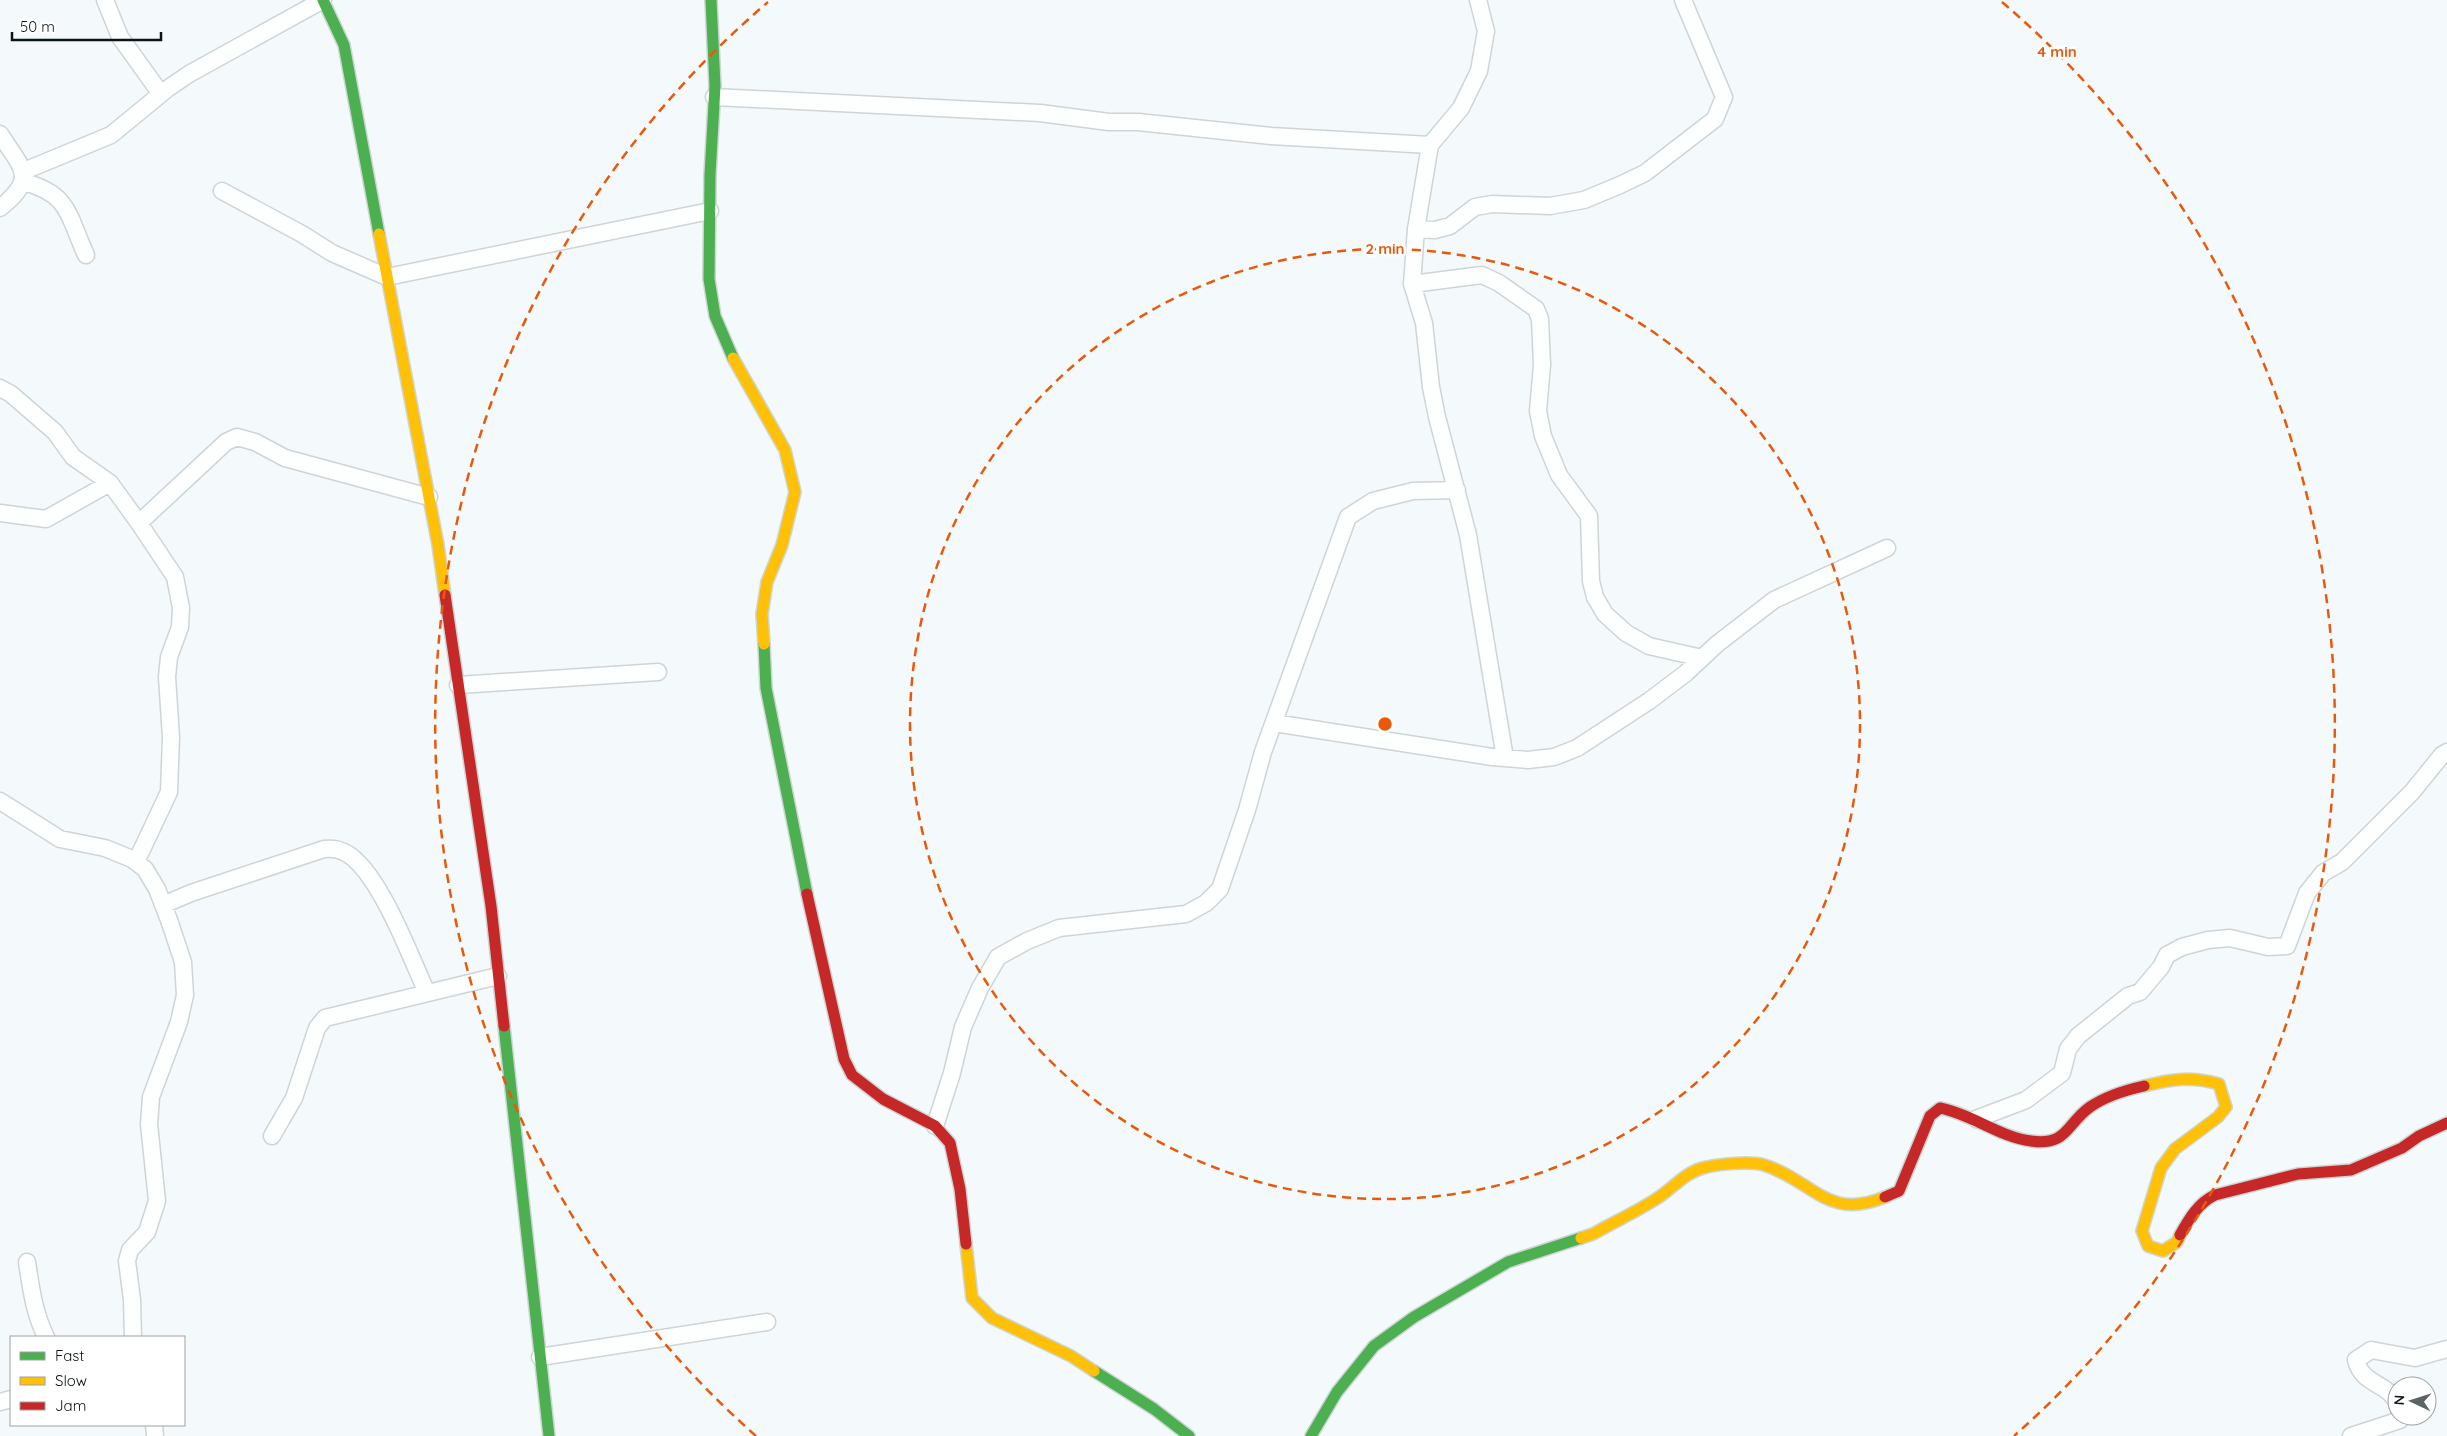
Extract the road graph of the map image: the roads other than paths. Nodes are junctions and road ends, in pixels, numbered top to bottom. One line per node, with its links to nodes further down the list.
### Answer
1 (105, 0): 6 (street)
2 (323, 0): 6 (street); 16 (street)
3 (711, 0): 7 (street)
4 (1478, 0): 9 (street)
5 (1683, 0): 14 (street)
6 (161, 94): 10 (street)
7 (714, 97): 9 (street); 13 (street)
8 (0, 134): 10 (street)
9 (1430, 144): 14 (street)
10 (24, 177): 12 (street); 15 (street)
11 (222, 191): 16 (street)
12 (0, 208)
13 (710, 211): 16 (street); 38 (street)
14 (1416, 229): 17 (street)
15 (86, 255)
16 (387, 277): 21 (street)
17 (1412, 284): 20 (street); 25 (street)
18 (0, 388): 19 (street)
19 (110, 483): 22 (street); 23 (street)
20 (1457, 490): 28 (street); 30 (street)
21 (429, 497): 23 (street); 27 (street)
22 (0, 513)
23 (140, 523): 32 (street)
24 (1887, 548): 25 (street)
25 (1702, 658): 30 (street)
26 (658, 672): 27 (street)
27 (458, 686): 34 (street)
28 (1274, 723): 30 (street); 38 (street)
29 (2447, 752): 36 (street)
30 (1505, 758)
31 (0, 801): 32 (street)
32 (136, 862): 33 (street)
33 (163, 905): 35 (street); 43 (street)
34 (498, 976): 35 (street); 45 (street)
35 (427, 993): 39 (street)
36 (1976, 1119): 37 (street); 50 (street)
37 (2447, 1123)
38 (935, 1126): 49 (street)
39 (272, 1136)
40 (27, 1262): 42 (street)
41 (767, 1322): 45 (street)
42 (46, 1336)
43 (133, 1336)
44 (2447, 1350): 46 (street)
45 (540, 1357): 48 (street)
46 (2387, 1390)
47 (2387, 1424): 51 (street)
48 (549, 1436)
49 (1188, 1436)
50 (1311, 1436)
51 (2351, 1436)

